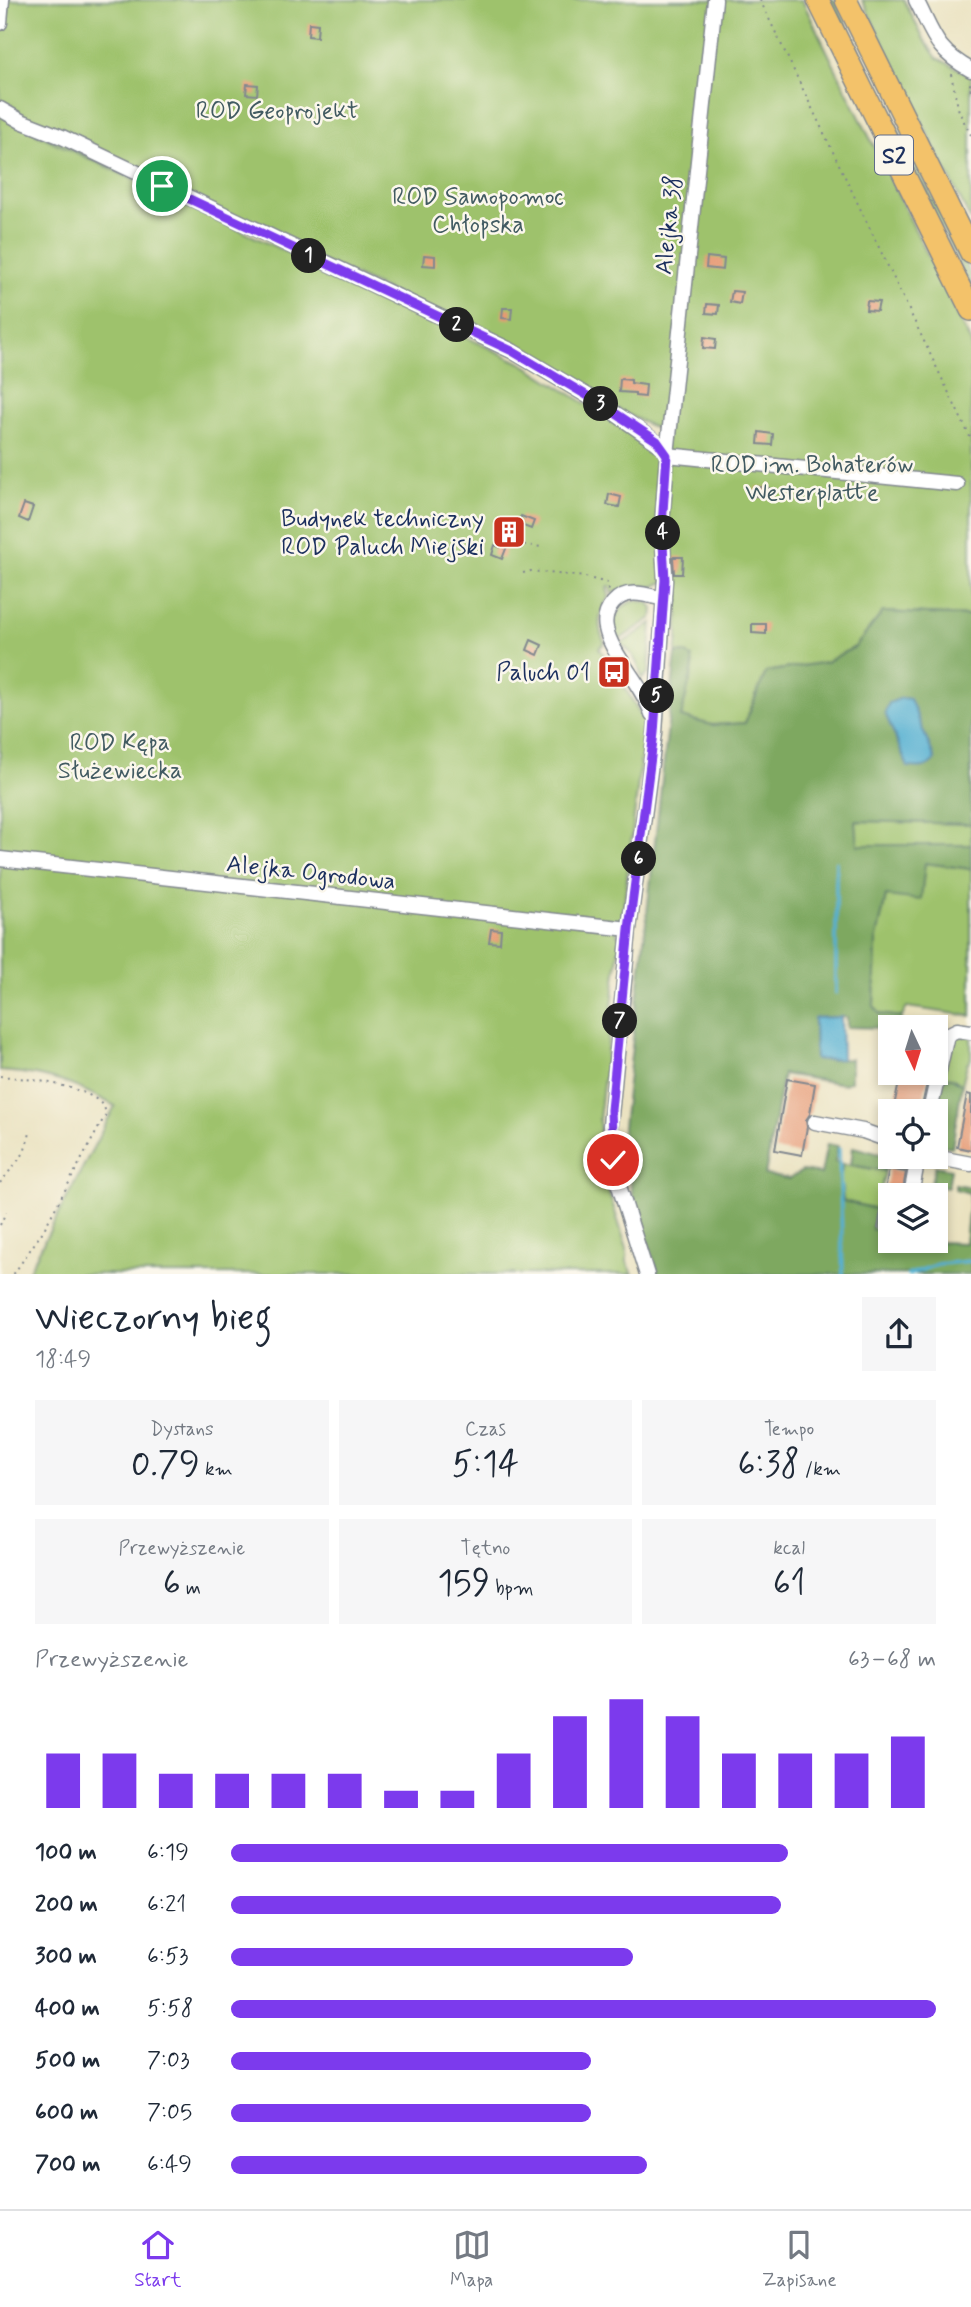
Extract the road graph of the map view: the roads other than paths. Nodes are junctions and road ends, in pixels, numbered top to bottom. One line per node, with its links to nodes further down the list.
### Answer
1 (2, 0): 6 (street)
2 (715, 0): 11 (street, Alejka 38)
3 (818, 0): 10 (highway, S2)
4 (846, 0): 9 (highway, S2)
5 (916, 0): 7 (street)
6 (0, 23)
7 (961, 65)
8 (0, 109): 11 (street)
9 (971, 253)
10 (971, 310)
11 (667, 455): 12 (street); 13 (street, Alejka 38)
12 (957, 484)
13 (664, 599): 14 (street, Alejka 38); 14 (street)
14 (654, 733): 16 (street, Alejka 38)
15 (0, 859): 16 (street, Alejka Ogrodowa)
16 (623, 929): 23 (street, Alejka 38)
17 (971, 1032): 18 (street)
18 (933, 1099)
19 (815, 1122): 20 (street)
20 (878, 1136)
21 (948, 1160): 22 (street)
22 (971, 1164)
23 (647, 1274)

